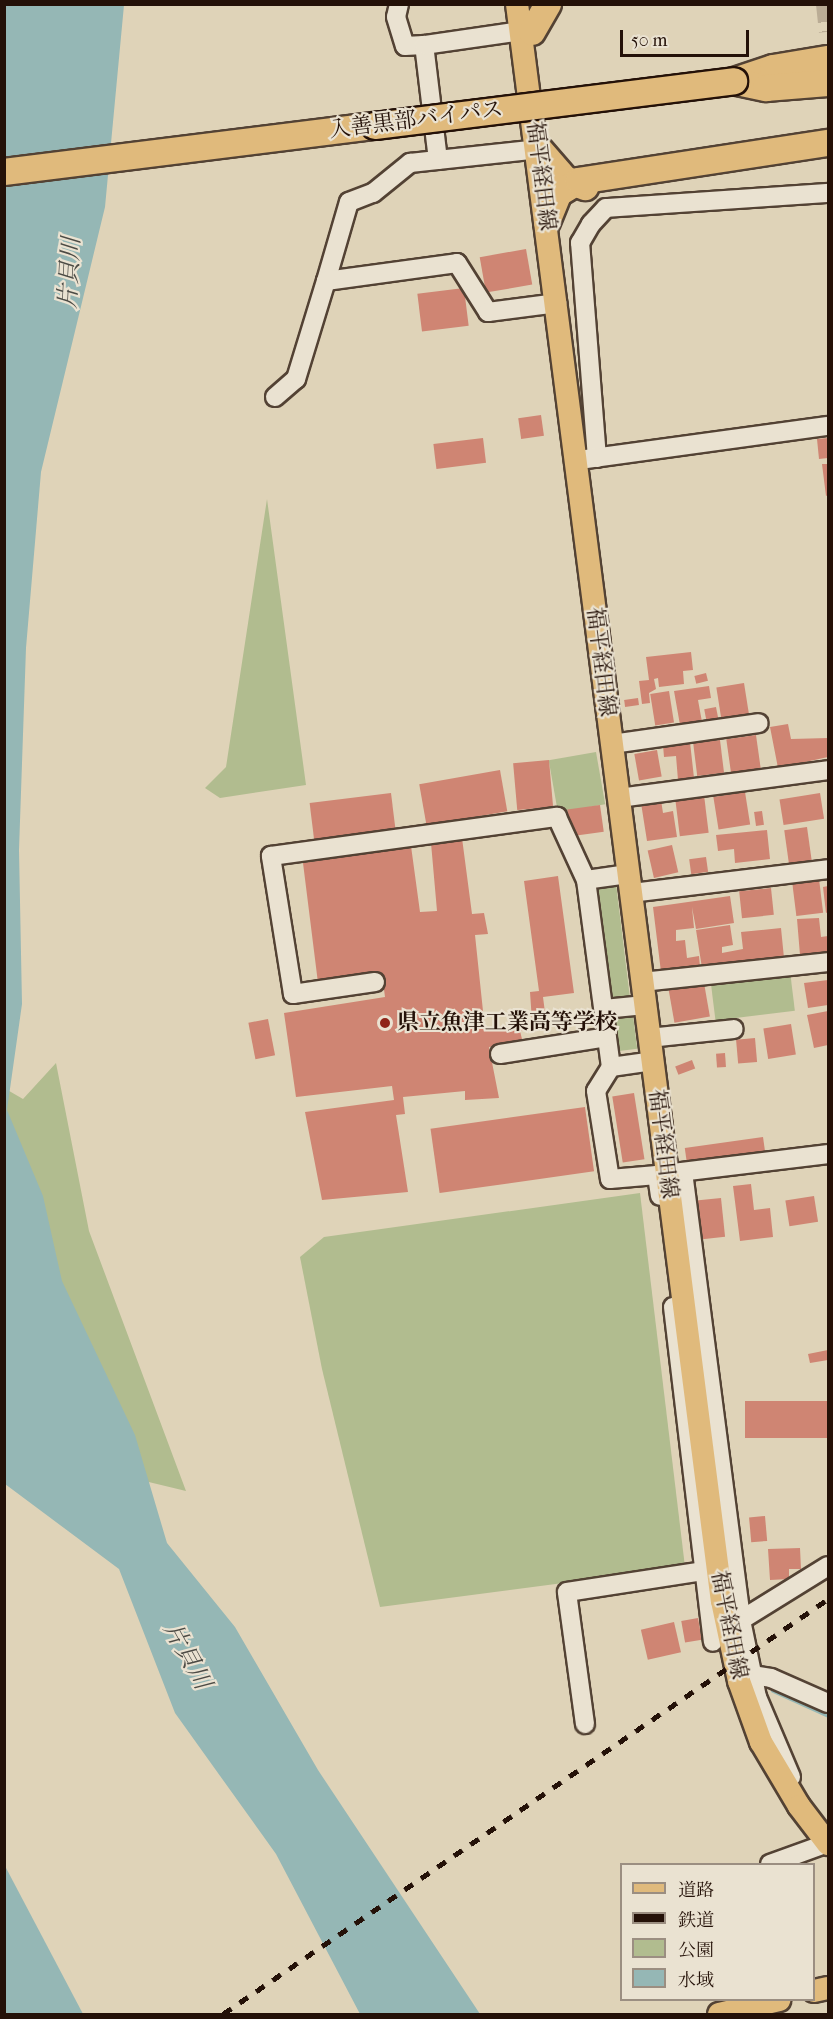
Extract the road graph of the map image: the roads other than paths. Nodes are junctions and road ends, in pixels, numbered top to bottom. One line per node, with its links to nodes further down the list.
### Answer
1 (399, 4): 3 (street)
2 (530, 13): 3 (street); 10 (main road, 福平経田線)
3 (424, 45): 11 (street)
4 (828, 59): 6 (highway)
5 (828, 70): 6 (highway, 入善黒部バイパス)
6 (734, 81): 7 (highway); 12 (highway, 入善黒部バイパス, bridge)
7 (828, 83)
8 (828, 143): 14 (highway)
9 (828, 152): 14 (highway)
10 (547, 156): 11 (street); 14 (main road, 福平経田線); 14 (highway)
11 (438, 160): 15 (street)
12 (4, 172)
13 (828, 193): 20 (street)
14 (569, 198): 16 (main road, 福平経田線); 18 (main road, 福平経田線)
15 (326, 281): 16 (street); 17 (street)
16 (557, 303): 18 (main road, 福平経田線)
17 (275, 397)
18 (571, 419): 20 (main road, 福平経田線)
19 (828, 426): 20 (street)
20 (586, 459): 22 (main road, 福平経田線)
21 (759, 723): 22 (street)
22 (612, 744): 24 (main road, 福平経田線)
23 (828, 770): 24 (street)
24 (619, 798): 27 (main road, 福平経田線)
25 (828, 868): 27 (street)
26 (586, 880): 27 (street); 29 (street); 32 (street)
27 (630, 883): 30 (main road, 福平経田線)
28 (828, 962): 30 (street)
29 (375, 982)
30 (642, 982): 31 (main road, 福平経田線)
31 (645, 1005): 32 (street); 35 (main road, 福平経田線)
32 (604, 1009): 34 (street)
33 (734, 1029): 35 (street)
34 (607, 1037): 36 (street); 38 (street)
35 (649, 1038): 37 (main road, 福平経田線)
36 (500, 1054)
37 (653, 1061): 38 (street); 40 (main road, 福平経田線)
38 (611, 1067): 40 (street)
39 (828, 1154): 40 (street)
40 (669, 1173): 42 (street); 43 (street); 49 (main road, 福平経田線)
41 (828, 1566): 43 (street)
42 (705, 1571): 44 (street); 47 (street)
43 (741, 1620): 45 (street)
44 (713, 1642)
45 (752, 1675): 46 (street); 48 (street)
46 (828, 1703)
47 (585, 1724)
48 (791, 1777)
49 (828, 1843): 50 (street)
50 (773, 1863)
51 (775, 2001): 52 (main road)
52 (732, 2013)

